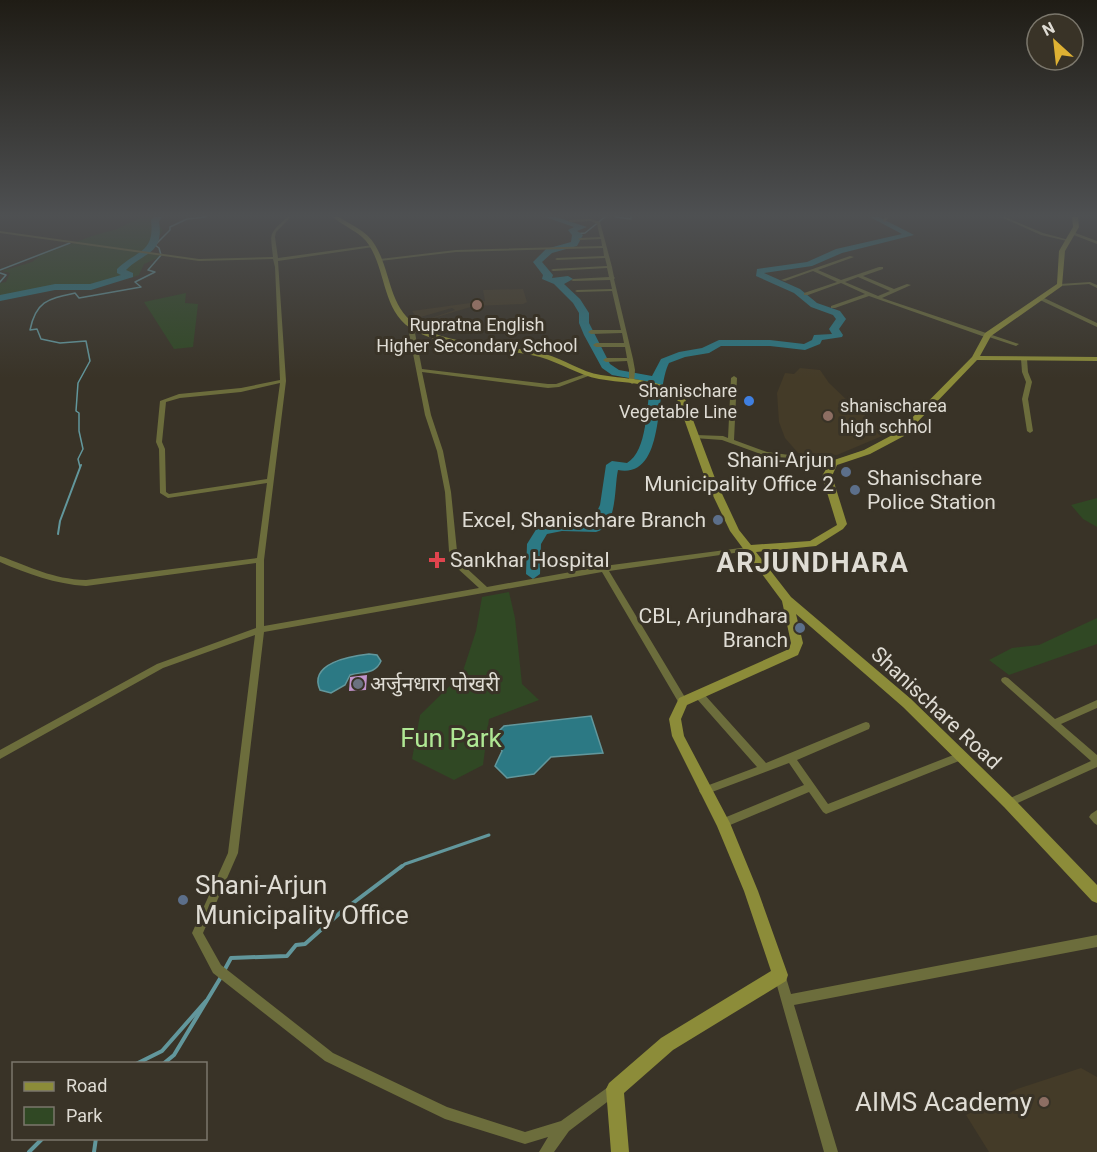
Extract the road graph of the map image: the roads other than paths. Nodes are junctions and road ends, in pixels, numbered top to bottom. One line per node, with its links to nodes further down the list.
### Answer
1 (277, 271): 41 (street)
2 (383, 271): 25 (street)
3 (611, 271): 9 (street)
4 (812, 271): 11 (street)
5 (816, 271): 12 (street)
6 (873, 271): 8 (street)
7 (1061, 271): 14 (street)
8 (859, 276): 12 (street); 18 (street)
9 (612, 278): 10 (street); 16 (street)
10 (573, 280)
11 (783, 280)
12 (842, 282): 19 (street); 20 (street)
13 (909, 285): 18 (street)
14 (1060, 285): 15 (street); 22 (street)
15 (1097, 286)
16 (615, 290): 17 (street); 26 (street)
17 (577, 291)
18 (894, 291): 21 (street)
19 (806, 294)
20 (870, 294): 21 (street); 23 (street)
21 (878, 298): 28 (street)
22 (1042, 299): 24 (street); 28 (street)
23 (833, 307)
24 (1097, 325)
25 (417, 329): 37 (street); 38 (street)
26 (624, 331): 27 (street); 31 (street)
27 (591, 332)
28 (987, 336): 29 (street); 32 (street)
29 (1016, 344)
30 (596, 345): 31 (street)
31 (627, 345): 33 (street)
32 (975, 357): 34 (street); 45 (street)
33 (630, 359): 36 (street); 39 (street)
34 (1024, 359): 35 (street); 42 (street)
35 (1097, 359)
36 (606, 360)
37 (420, 370): 38 (street); 51 (street)
38 (588, 375): 39 (street)
39 (632, 378): 43 (street, Shanischare Road)
40 (734, 378): 44 (street)
41 (284, 381): 46 (street); 46 (street)
42 (1030, 431)
43 (696, 437): 44 (street); 47 (street, Shanischare Road)
44 (731, 441): 45 (street)
45 (834, 463): 47 (street)
46 (271, 480): 49 (street)
47 (748, 549): 50 (street); 52 (street, Shanischare Road)
48 (0, 560): 49 (street)
49 (260, 560): 53 (street)
50 (604, 569): 51 (street); 56 (street)
51 (484, 590): 53 (street)
52 (787, 600): 55 (street); 61 (street, Shanischare Road)
53 (260, 630): 60 (street); 76 (street)
54 (1005, 680): 58 (street)
55 (700, 696): 56 (street); 64 (street)
56 (683, 702): 66 (street)
57 (1097, 704): 58 (street)
58 (1054, 723): 63 (street)
59 (866, 726): 62 (street)
60 (0, 755)
61 (961, 756): 65 (street); 67 (street, Shanischare Road)
62 (791, 758): 64 (street); 65 (street)
63 (1097, 762): 67 (street)
64 (764, 768): 66 (street)
65 (811, 786): 70 (street)
66 (704, 791): 70 (street)
67 (1009, 803): 71 (street, Shanischare Road)
68 (1097, 815): 69 (street)
69 (1097, 820)
70 (723, 823): 73 (street)
71 (1095, 890)
72 (1097, 941): 74 (street)
73 (780, 975): 74 (street); 75 (street)
74 (788, 1000): 79 (street)
75 (615, 1089): 76 (street); 78 (street)
76 (564, 1126): 77 (street)
77 (546, 1152)
78 (620, 1152)
79 (831, 1152)

